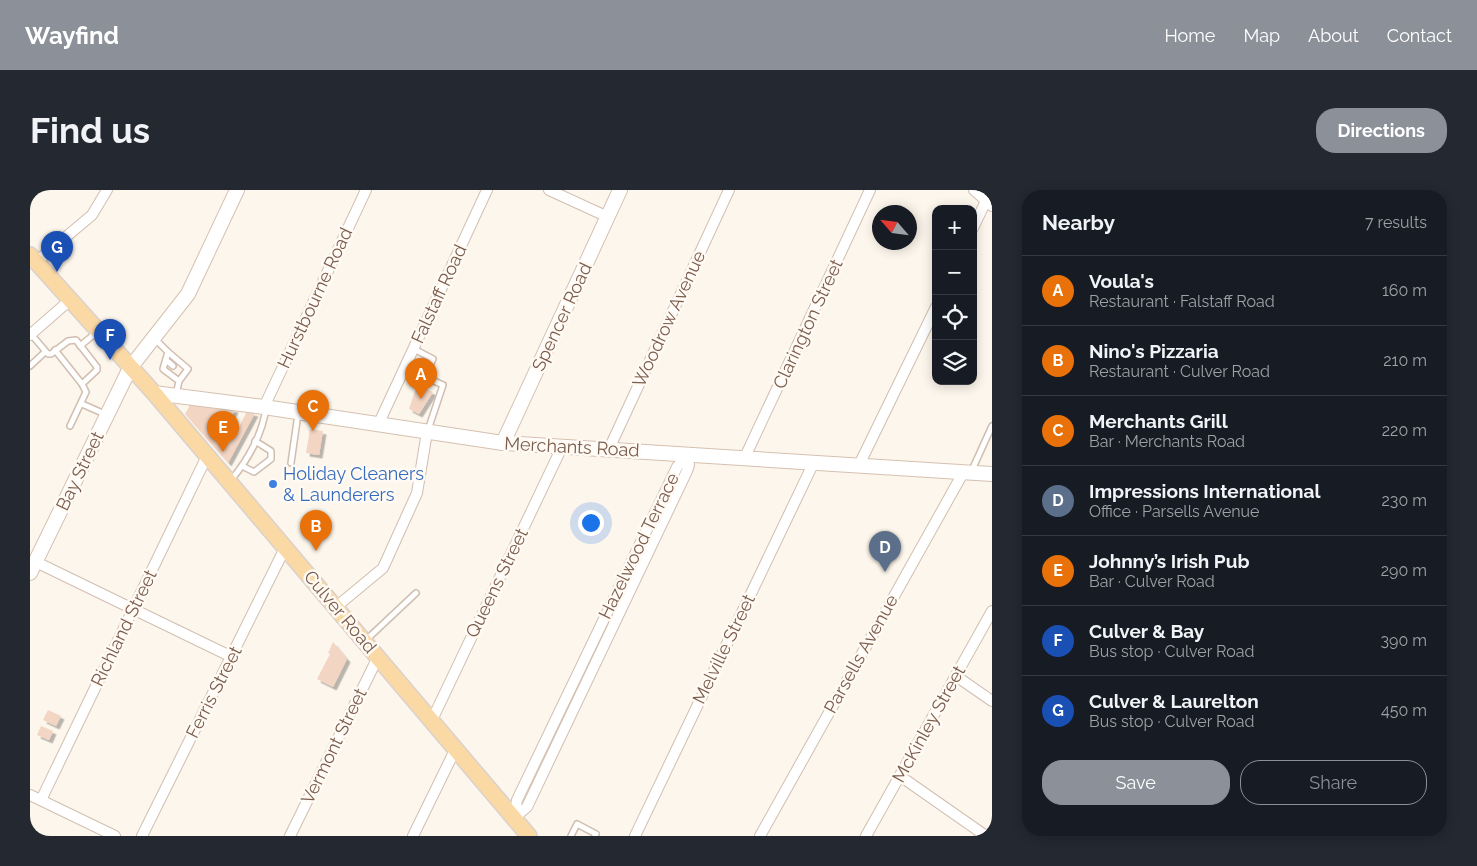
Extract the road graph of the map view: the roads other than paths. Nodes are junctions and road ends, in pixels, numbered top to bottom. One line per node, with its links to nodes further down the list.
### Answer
1 (107, 190): 13 (street)
2 (237, 190): 18 (street, Bay Street)
3 (366, 190): 33 (street, Hurstbourne Road)
4 (487, 190): 21 (street, Falstaff Road)
5 (549, 190): 11 (street)
6 (620, 190): 11 (street, Spencer Road)
7 (729, 190): 43 (street, Woodrow Avenue)
8 (870, 190): 46 (street, Clarington Street)
9 (974, 190): 10 (street)
10 (989, 203): 12 (street)
11 (608, 217): 41 (street, Spencer Road)
12 (977, 222)
13 (33, 258): 14 (main road, Culver Road)
14 (70, 300): 16 (main road, Culver Road); 17 (street)
15 (932, 315): 49 (street)
16 (97, 331): 19 (lane); 27 (main road, Culver Road)
17 (30, 335): 22 (lane)
18 (154, 339): 23 (lane); 27 (street, Bay Street)
19 (80, 346): 20 (lane); 29 (lane)
20 (55, 350): 22 (lane); 29 (lane)
21 (414, 350): 36 (street, Falstaff Road); 39 (lane)
22 (45, 352): 25 (lane)
23 (168, 352): 24 (lane); 28 (lane)
24 (166, 360): 26 (lane); 28 (lane)
25 (30, 366)
26 (173, 366)
27 (130, 368): 30 (main road, Culver Road); 35 (street, Bay Street)
28 (179, 381): 31 (lane)
29 (82, 384): 32 (lane)
30 (154, 393): 31 (street, Merchants Road); 45 (main road, Culver Road)
31 (176, 396): 33 (street, Merchants Road)
32 (82, 404): 35 (lane); 37 (lane)
33 (265, 407): 34 (street, Merchants Road); 40 (lane)
34 (298, 412): 36 (street, Merchants Road); 47 (lane)
35 (107, 416): 55 (street, Bay Street)
36 (378, 425): 39 (street, Merchants Road)
37 (70, 426)
38 (992, 426): 51 (lane)
39 (427, 432): 41 (street, Merchants Road); 57 (street)
40 (255, 441): 50 (lane); 50 (lane)
41 (502, 443): 42 (street, Merchants Road)
42 (562, 447): 43 (street, Merchants Road); 67 (street, Queens Street)
43 (608, 449): 44 (street, Merchants Road)
44 (688, 454): 46 (street, Merchants Road); 60 (street, Hazelwood Terrace); 61 (street, Hazelwood Terrace)
45 (207, 456): 53 (main road, Culver Road); 58 (street, Richland Street)
46 (745, 457): 48 (street, Merchants Road)
47 (291, 462)
48 (814, 462): 49 (street, Merchants Road); 80 (street, Melville Street)
49 (859, 465): 51 (street, Merchants Road)
50 (242, 466): 53 (lane)
51 (967, 473): 52 (street, Merchants Road); 81 (street, Parsells Avenue)
52 (992, 474)
53 (229, 482): 54 (main road, Culver Road)
54 (285, 548): 57 (main road, Culver Road); 63 (street, Ferris Street)
55 (33, 568): 58 (street)
56 (416, 593): 62 (lane)
57 (336, 607): 62 (main road, Culver Road)
58 (133, 609): 63 (street); 71 (street, Richland Street)
59 (992, 611): 65 (street, McKinley Street)
60 (604, 620): 61 (lane); 72 (street, Hazelwood Terrace)
61 (614, 624): 72 (street, Hazelwood Terrace)
62 (365, 641): 64 (main road, Culver Road)
63 (232, 657): 74 (street, Ferris Street)
64 (378, 657): 67 (main road, Culver Road); 75 (street, Vermont Street)
65 (956, 676): 66 (street); 69 (street, McKinley Street)
66 (992, 701)
67 (432, 720): 68 (main road, Culver Road)
68 (456, 748): 72 (main road, Culver Road); 76 (street)
69 (900, 776): 82 (street, McKinley Street); 83 (street)
70 (30, 795): 71 (street)
71 (41, 800): 73 (street)
72 (514, 818): 77 (main road, Culver Road)
73 (115, 836)
74 (142, 836)
75 (290, 836)
76 (413, 836)
77 (529, 836)
78 (571, 836): 79 (lane)
79 (595, 836)
80 (635, 836)
81 (760, 836)
82 (866, 836)
83 (986, 836)

